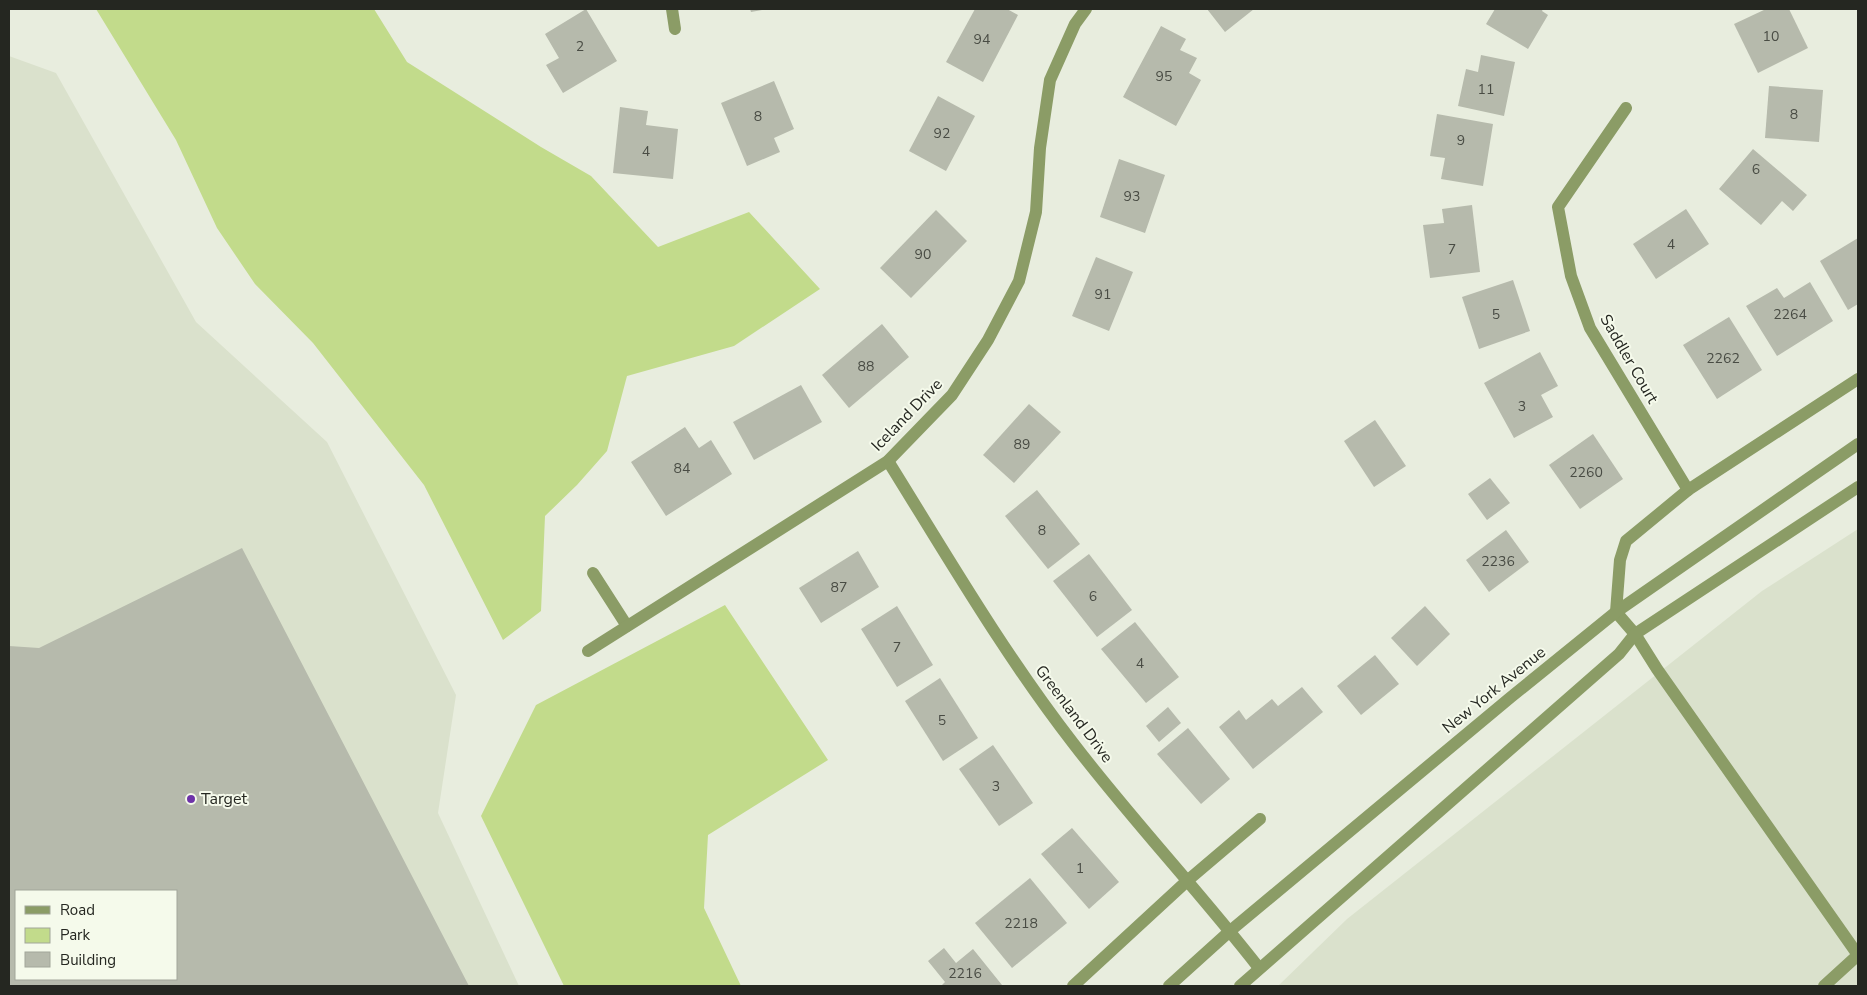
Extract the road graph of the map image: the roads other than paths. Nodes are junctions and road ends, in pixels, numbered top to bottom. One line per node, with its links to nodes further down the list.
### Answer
1 (672, 9): 3 (street)
2 (1086, 9): 7 (street, Iceland Drive)
3 (675, 28)
4 (1626, 108): 9 (street, Saddler Court)
5 (1858, 379): 9 (street)
6 (1858, 444): 11 (street, New York Avenue)
7 (888, 461): 12 (street, Iceland Drive); 16 (street, Greenland Drive)
8 (1858, 487): 13 (street)
9 (1688, 490): 11 (street)
10 (593, 573): 12 (street)
11 (1616, 612): 13 (street); 17 (street, New York Avenue)
12 (626, 626): 14 (street, Iceland Drive)
13 (1635, 634): 18 (street); 19 (street)
14 (588, 651)
15 (1260, 818): 16 (street)
16 (1187, 881): 17 (street, Greenland Drive); 20 (street)
17 (1230, 931): 19 (street, Greenland Drive); 21 (street, New York Avenue)
18 (1858, 955): 23 (street)
19 (1260, 968): 22 (street)
20 (1073, 986)
21 (1169, 986)
22 (1240, 986)
23 (1824, 986)

